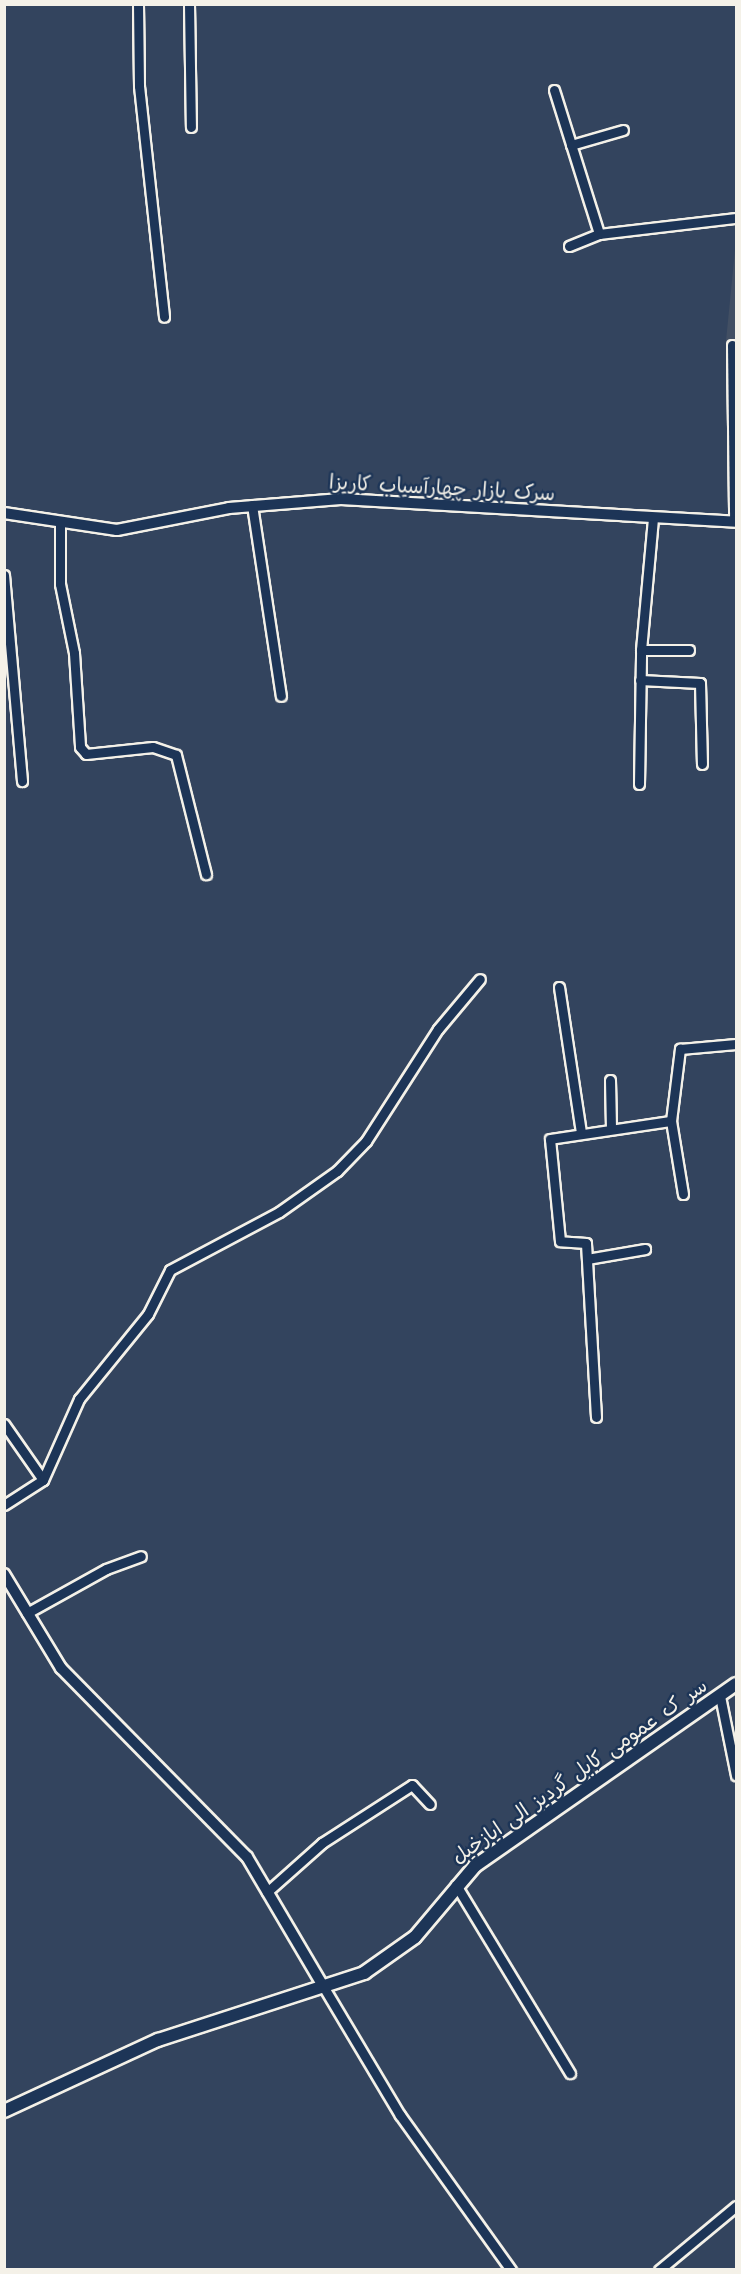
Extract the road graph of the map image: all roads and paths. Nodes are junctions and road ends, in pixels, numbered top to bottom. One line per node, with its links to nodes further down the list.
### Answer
1 (138, 4): 10 (street)
2 (189, 4): 4 (street)
3 (554, 90): 6 (street)
4 (191, 127)
5 (623, 130): 6 (street)
6 (571, 145): 8 (street)
7 (736, 218): 8 (street)
8 (599, 234): 9 (street)
9 (569, 246)
10 (165, 317)
11 (732, 345): 15 (street)
12 (252, 505): 14 (street, سرک بازار چهارآسیاب کاریزا); 16 (street, سرک بازار چهارآسیاب کاریزا); 21 (street)
13 (4, 513): 16 (street, سرک بازار چهارآسیاب کاریزا)
14 (653, 518): 15 (street, سرک بازار چهارآسیاب کاریزا); 18 (street)
15 (735, 521)
16 (60, 522): 25 (street)
17 (4, 575): 23 (street)
18 (641, 650): 19 (street); 20 (street)
19 (689, 650)
20 (640, 680): 22 (street); 24 (street)
21 (281, 696)
22 (702, 764)
23 (22, 782)
24 (639, 784)
25 (206, 874)
26 (480, 979): 38 (street)
27 (559, 987): 32 (street)
28 (736, 1044): 30 (street)
29 (610, 1080): 31 (street)
30 (671, 1121): 31 (street); 33 (street)
31 (611, 1128): 32 (street)
32 (581, 1133): 35 (street)
33 (683, 1194)
34 (645, 1248): 35 (street)
35 (587, 1258): 36 (street)
36 (596, 1417)
37 (4, 1424): 38 (street)
38 (43, 1480): 39 (street)
39 (4, 1505)
40 (141, 1556): 42 (street)
41 (4, 1574): 42 (street)
42 (27, 1613): 48 (street)
43 (736, 1684): 44 (main road, سر ک عمومی کابل گردیز الی ایازخیل)
44 (720, 1696): 45 (street); 47 (main road, سر ک عمومی کابل گردیز الی ایازخیل)
45 (736, 1775)
46 (430, 1804): 48 (street)
47 (456, 1885): 49 (main road, سر ک عمومی کابل گردیز الی ایازخیل); 50 (street)
48 (267, 1892): 49 (street)
49 (323, 1986): 51 (main road, سر ک عمومی کابل گردیز الی ایازخیل); 53 (street)
50 (570, 2073)
51 (4, 2111)
52 (736, 2206): 54 (street)
53 (511, 2270)
54 (659, 2270)

